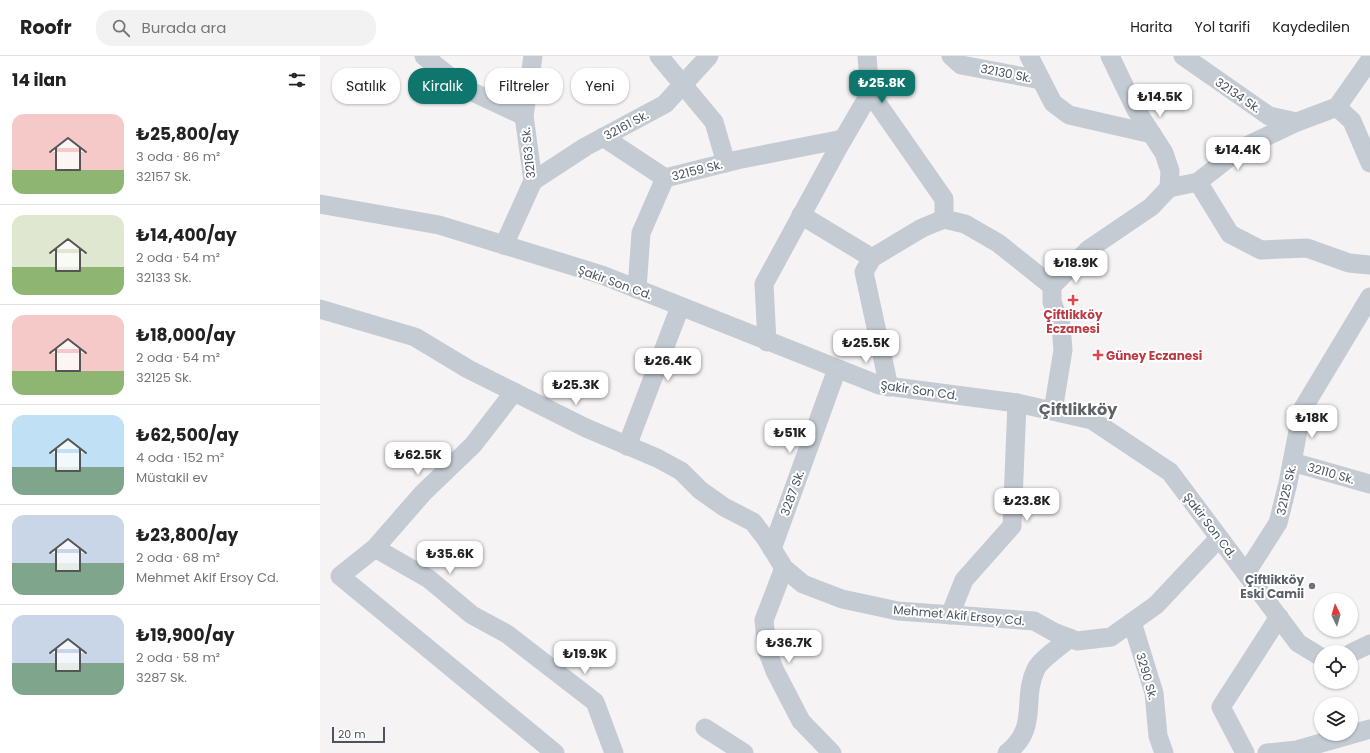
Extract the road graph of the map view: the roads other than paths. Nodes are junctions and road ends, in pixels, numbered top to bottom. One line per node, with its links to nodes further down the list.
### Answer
1 (424, 56): 15 (street)
2 (533, 56): 15 (street, 32163 Sk.)
3 (658, 56): 12 (street)
4 (709, 56): 12 (street, 32161 Sk.)
5 (867, 56): 13 (street)
6 (951, 56): 11 (street, 32130 Sk.)
7 (1029, 56): 11 (street)
8 (1110, 56): 17 (street)
9 (1183, 56): 16 (street, 32134 Sk.)
10 (1370, 60): 14 (street)
11 (1041, 80): 17 (street)
12 (682, 86): 18 (street, 32161 Sk.); 20 (street)
13 (870, 93): 19 (street); 28 (street)
14 (1338, 107): 16 (street); 21 (street)
15 (524, 116): 23 (street, 32163 Sk.)
16 (1298, 122): 24 (street)
17 (1152, 134): 25 (street)
18 (603, 138): 22 (street); 23 (street, 32161 Sk.)
19 (843, 139): 20 (street, 32159 Sk.); 27 (street)
20 (726, 163): 22 (street, 32159 Sk.)
21 (1370, 163)
22 (665, 178): 33 (street, 32159 Sk.)
23 (533, 181): 29 (street, 32163 Sk.)
24 (1198, 182): 25 (street); 31 (street)
25 (1169, 188): 32 (street)
26 (320, 204): 29 (street, Şakir Son Cd.)
27 (801, 215): 30 (street); 37 (street)
28 (944, 219): 30 (street); 32 (street)
29 (504, 245): 33 (street, Şakir Son Cd.)
30 (872, 258): 39 (street)
31 (1370, 265)
32 (1052, 286): 42 (street)
33 (637, 289): 35 (street, Şakir Son Cd.)
34 (1370, 297): 44 (street, 32125 Sk.)
35 (680, 307): 37 (street, Şakir Son Cd.); 43 (street)
36 (320, 309): 40 (street, Mehmet Akif Ersoy Cd.)
37 (767, 342): 38 (street, Şakir Son Cd.)
38 (837, 369): 39 (street, Şakir Son Cd.); 48 (street, 3287 Sk.)
39 (890, 387): 41 (street, Şakir Son Cd.)
40 (514, 392): 43 (street, Mehmet Akif Ersoy Cd.); 47 (street)
41 (1017, 403): 42 (street, Şakir Son Cd.); 51 (street)
42 (1053, 411): 46 (street, Şakir Son Cd.)
43 (627, 446): 48 (street, Mehmet Akif Ersoy Cd.)
44 (1292, 462): 45 (street, 32110 Sk.); 50 (street, 32125 Sk.)
45 (1370, 484)
46 (1219, 538): 50 (street, Şakir Son Cd.); 53 (street, Mehmet Akif Ersoy Cd.)
47 (374, 548): 58 (street); 59 (street)
48 (772, 549): 49 (street, Mehmet Akif Ersoy Cd.)
49 (784, 568): 51 (street, Mehmet Akif Ersoy Cd.); 61 (street)
50 (1246, 573): 52 (street, Şakir Son Cd.)
51 (950, 615): 54 (street, Mehmet Akif Ersoy Cd.)
52 (1279, 617): 55 (street, Şakir Son Cd.); 64 (street)
53 (1132, 622): 54 (street, Mehmet Akif Ersoy Cd.); 63 (street, 3290 Sk.)
54 (1070, 638): 62 (street)
55 (1314, 653)
56 (705, 728): 60 (street)
57 (1370, 729): 65 (street)
58 (555, 753)
59 (614, 753)
60 (744, 753)
61 (832, 753)
62 (1008, 753)
63 (1164, 753)
64 (1245, 753)
65 (1267, 753)

